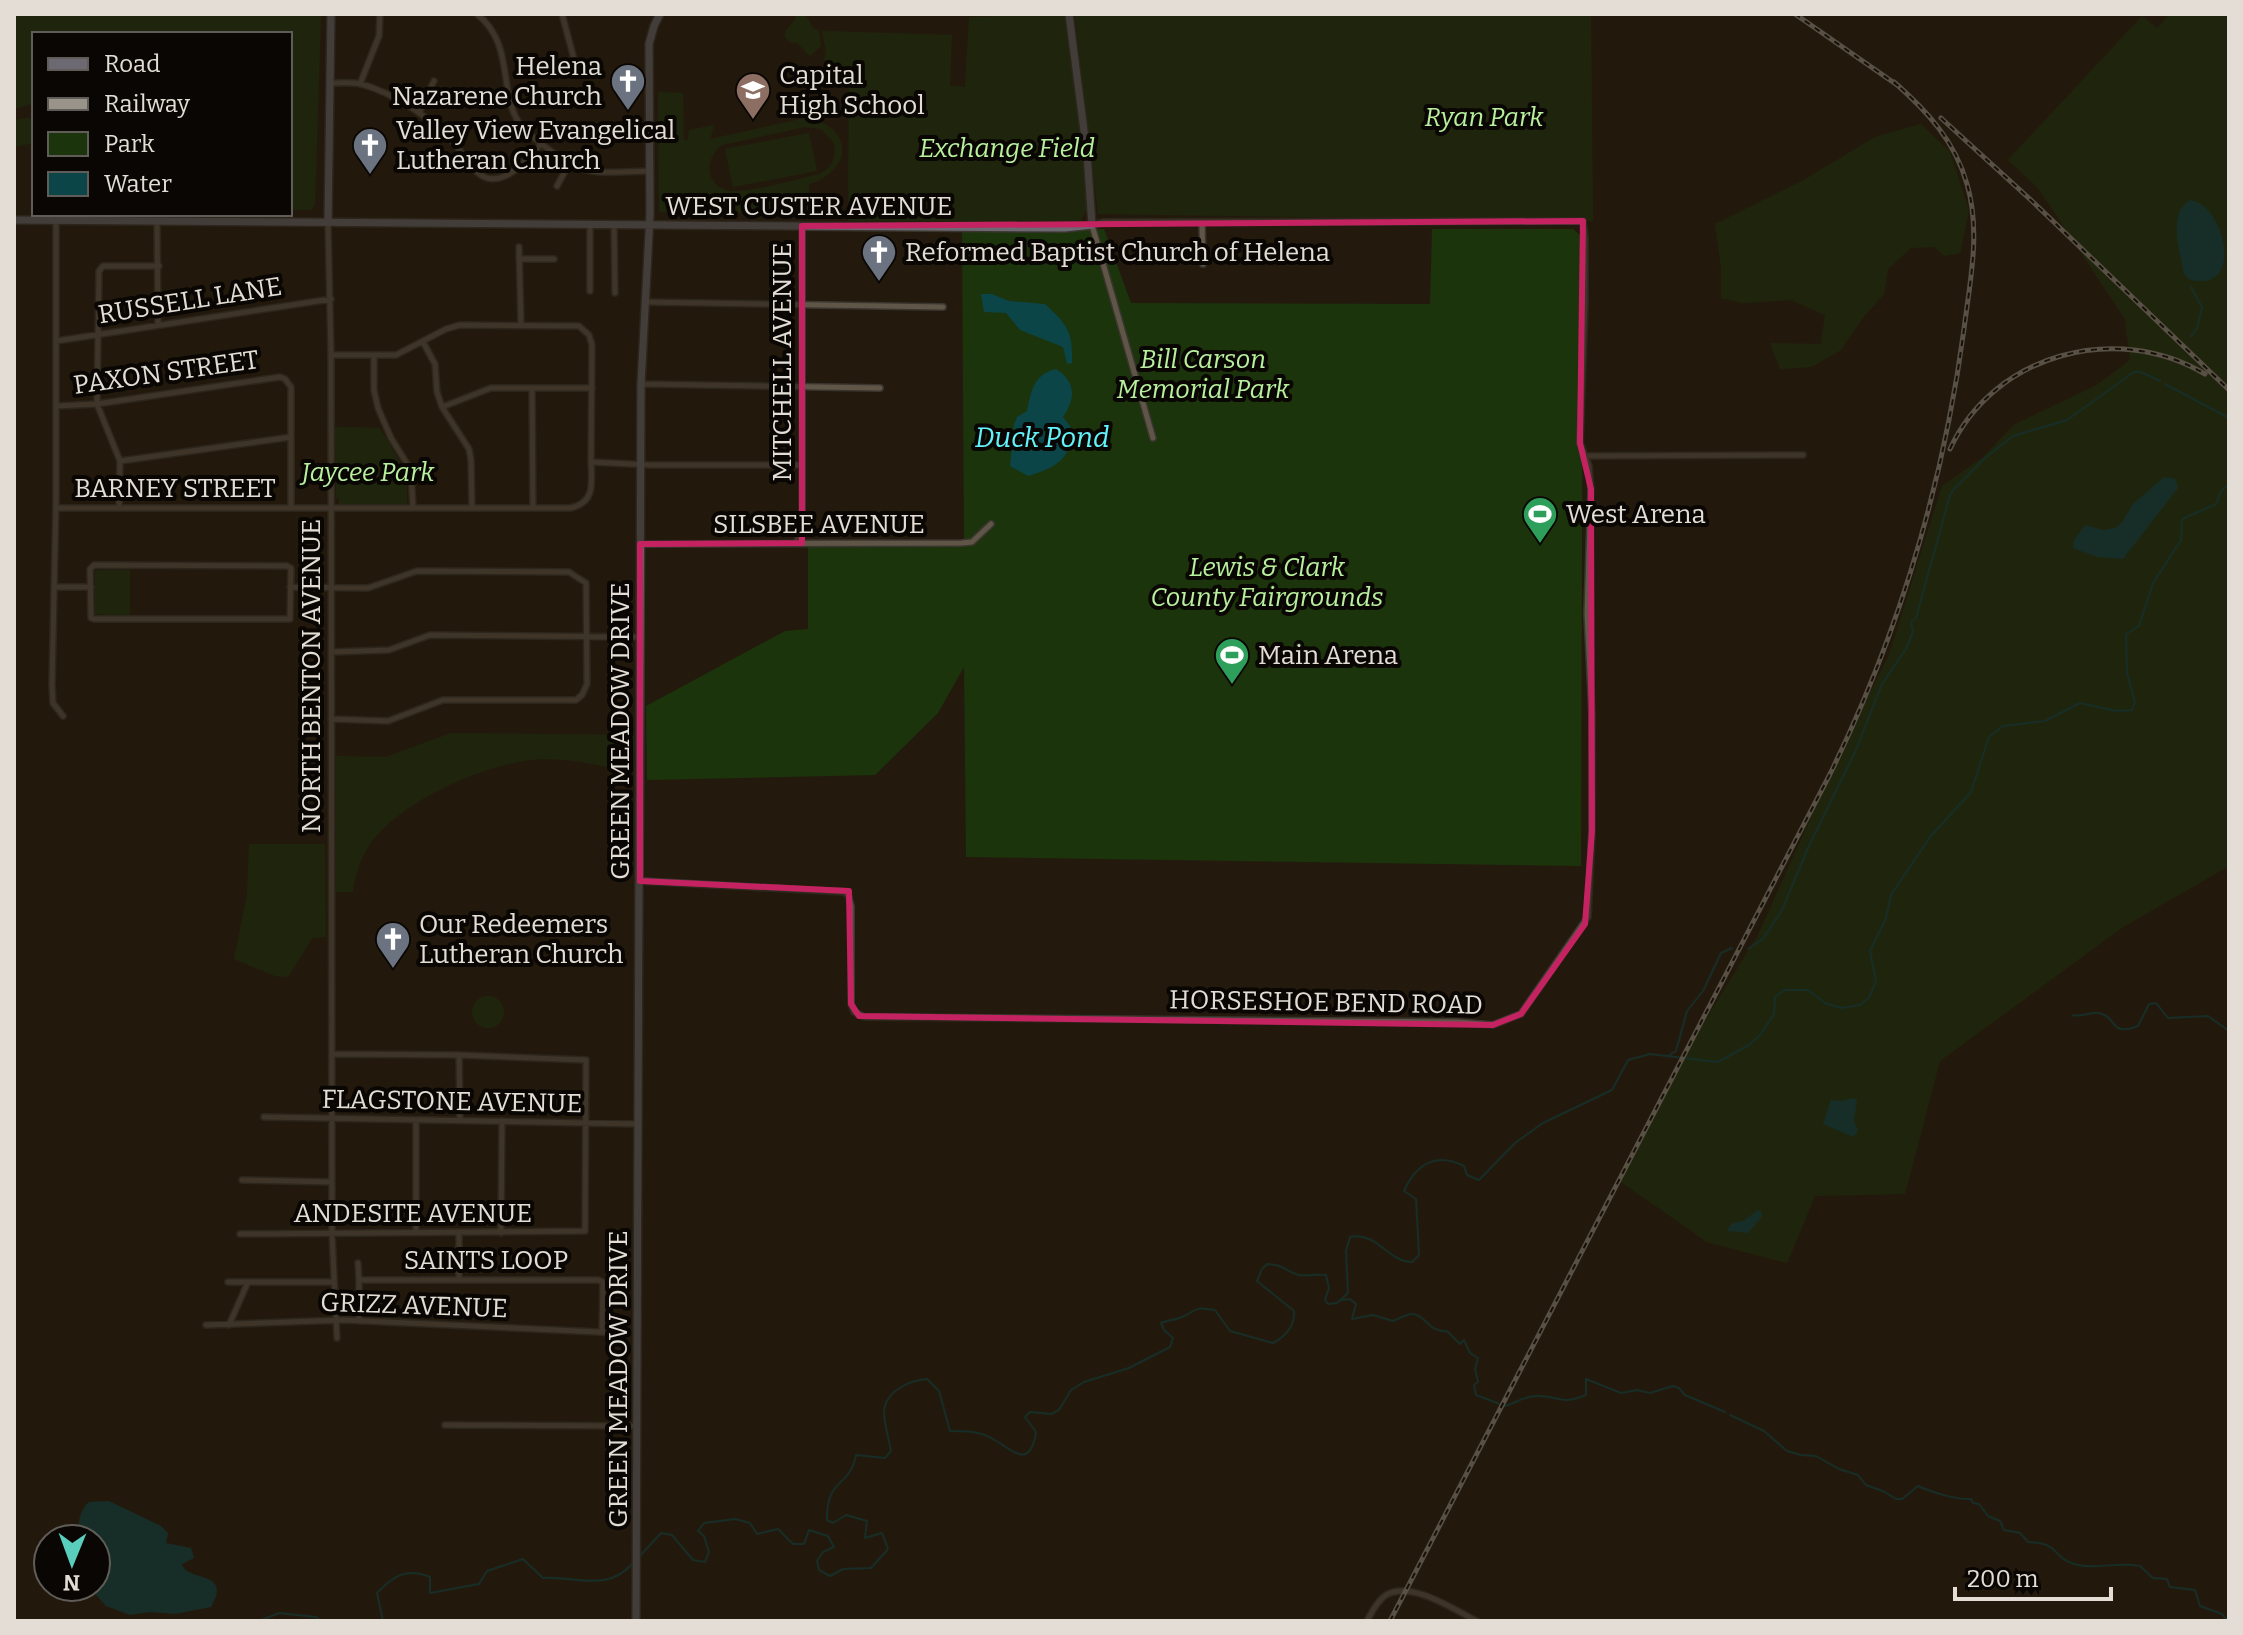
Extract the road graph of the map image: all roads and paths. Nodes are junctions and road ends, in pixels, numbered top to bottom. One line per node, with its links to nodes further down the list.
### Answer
1 (331, 14): 9 (main road, NORTH BENTON AVENUE)
2 (380, 14): 10 (street)
3 (477, 14): 12 (street)
4 (562, 14): 7 (street)
5 (660, 14): 14 (main road, GREEN MEADOW DRIVE)
6 (1069, 14): 24 (main road)
7 (574, 59)
8 (434, 81): 11 (street)
9 (330, 83): 10 (street); 20 (main road, NORTH BENTON AVENUE)
10 (360, 84): 11 (street)
11 (419, 113): 12 (street)
12 (542, 143): 13 (street)
13 (570, 162): 14 (street); 15 (street)
14 (651, 171): 23 (main road, GREEN MEADOW DRIVE)
15 (557, 186)
16 (14, 220): 17 (main road, WEST CUSTER AVENUE)
17 (56, 221): 18 (main road, WEST CUSTER AVENUE); 41 (street)
18 (157, 221): 20 (main road, WEST CUSTER AVENUE); 31 (street)
19 (1202, 222): 24 (street, WEST CUSTER AVENUE); 26 (street, WEST CUSTER AVENUE); 30 (street)
20 (328, 223): 21 (main road, WEST CUSTER AVENUE); 34 (street, NORTH BENTON AVENUE)
21 (590, 225): 22 (main road, WEST CUSTER AVENUE); 32 (street)
22 (614, 225): 23 (main road, WEST CUSTER AVENUE); 33 (street)
23 (650, 225): 25 (main road, WEST CUSTER AVENUE); 35 (main road, GREEN MEADOW DRIVE)
24 (1092, 225): 25 (main road, WEST CUSTER AVENUE); 54 (street)
25 (802, 226): 36 (street, MITCHELL AVENUE)
26 (1585, 242): 56 (street, HORSESHOE BEND ROAD)
27 (519, 247): 28 (street)
28 (519, 259): 29 (street); 39 (street)
29 (554, 259)
30 (1203, 264)
31 (159, 266): 38 (street); 40 (street)
32 (590, 291)
33 (615, 293)
34 (331, 299): 38 (street, RUSSELL LANE); 43 (street, NORTH BENTON AVENUE)
35 (645, 302): 36 (street); 45 (main road, GREEN MEADOW DRIVE)
36 (802, 305): 37 (street); 46 (street, MITCHELL AVENUE)
37 (943, 307)
38 (158, 325): 40 (street, RUSSELL LANE)
39 (521, 325): 42 (street); 48 (street)
40 (99, 335): 41 (street, RUSSELL LANE); 50 (street)
41 (56, 341): 51 (street)
42 (423, 342): 44 (street); 52 (street)
43 (331, 355): 44 (street); 64 (street, NORTH BENTON AVENUE)
44 (374, 356): 65 (street)
45 (641, 384): 46 (street); 59 (main road, GREEN MEADOW DRIVE)
46 (802, 386): 49 (street); 60 (street, MITCHELL AVENUE)
47 (532, 388): 48 (street); 52 (street); 67 (street)
48 (592, 388): 58 (street)
49 (880, 388)
50 (97, 404): 51 (street, PAXON STREET); 53 (street, PAXON STREET); 57 (street)
51 (56, 406): 61 (street)
52 (442, 407): 66 (street)
53 (291, 437): 57 (street); 63 (street)
54 (1153, 438)
55 (1803, 455): 56 (street)
56 (1585, 456): 80 (street, HORSESHOE BEND ROAD)
57 (120, 461): 62 (street)
58 (591, 462): 59 (street); 67 (street, BARNEY STREET)
59 (641, 463): 60 (street); 70 (main road, GREEN MEADOW DRIVE)
60 (802, 465): 69 (street, MITCHELL AVENUE)
61 (56, 508): 62 (street, BARNEY STREET); 71 (street)
62 (119, 508): 63 (street, BARNEY STREET)
63 (291, 508): 64 (street, BARNEY STREET)
64 (331, 508): 65 (street, BARNEY STREET); 74 (street, NORTH BENTON AVENUE)
65 (413, 508): 66 (street, BARNEY STREET)
66 (472, 508): 67 (street, BARNEY STREET)
67 (533, 508)
68 (991, 524): 69 (street, SILSBEE AVENUE)
69 (795, 543): 70 (street, SILSBEE AVENUE)
70 (640, 544): 76 (main road, GREEN MEADOW DRIVE)
71 (55, 587): 72 (street); 78 (street)
72 (91, 587): 73 (street); 73 (street)
73 (290, 587): 74 (street)
74 (332, 587): 75 (street); 77 (street, NORTH BENTON AVENUE)
75 (587, 637): 76 (street); 77 (street); 79 (street)
76 (640, 637): 80 (main road, GREEN MEADOW DRIVE)
77 (331, 652): 79 (street, NORTH BENTON AVENUE)
78 (63, 716)
79 (331, 719): 81 (street, NORTH BENTON AVENUE)
80 (640, 881): 89 (main road, GREEN MEADOW DRIVE)
81 (332, 1054): 82 (street); 84 (street, NORTH BENTON AVENUE)
82 (459, 1055): 86 (street); 88 (street)
83 (264, 1117): 84 (street, FLAGSTONE AVENUE)
84 (333, 1118): 85 (street, FLAGSTONE AVENUE); 91 (street, NORTH BENTON AVENUE)
85 (416, 1120): 86 (street, FLAGSTONE AVENUE); 92 (street)
86 (460, 1120): 87 (street, FLAGSTONE AVENUE)
87 (502, 1121): 88 (street, FLAGSTONE AVENUE); 94 (street)
88 (587, 1123): 89 (street, FLAGSTONE AVENUE); 94 (street, ANDESITE AVENUE)
89 (639, 1124): 111 (main road, GREEN MEADOW DRIVE)
90 (242, 1180): 91 (street)
91 (332, 1182): 96 (street, NORTH BENTON AVENUE)
92 (416, 1233): 93 (street, ANDESITE AVENUE); 96 (street, ANDESITE AVENUE)
93 (459, 1233): 94 (street, ANDESITE AVENUE); 99 (street)
94 (501, 1233)
95 (240, 1234): 96 (street, ANDESITE AVENUE)
96 (332, 1234): 102 (street, NORTH BENTON AVENUE)
97 (358, 1263): 98 (street)
98 (359, 1280): 99 (street, SAINTS LOOP); 104 (street)
99 (459, 1280): 107 (street, SAINTS LOOP)
100 (228, 1282): 101 (street)
101 (248, 1282): 102 (street); 106 (street)
102 (332, 1282): 103 (street, NORTH BENTON AVENUE)
103 (337, 1321): 104 (street, GRIZZ AVENUE); 106 (street, GRIZZ AVENUE); 109 (street, NORTH BENTON AVENUE)
104 (359, 1321): 107 (street, GRIZZ AVENUE)
105 (206, 1325): 106 (street, GRIZZ AVENUE)
106 (229, 1325)
107 (602, 1332): 108 (street, GRIZZ AVENUE)
108 (620, 1333)
109 (337, 1338)
110 (445, 1425): 111 (street)
111 (638, 1426): 112 (main road, GREEN MEADOW DRIVE)
112 (636, 1621)
113 (1367, 1621): 114 (street)
114 (1477, 1621)

